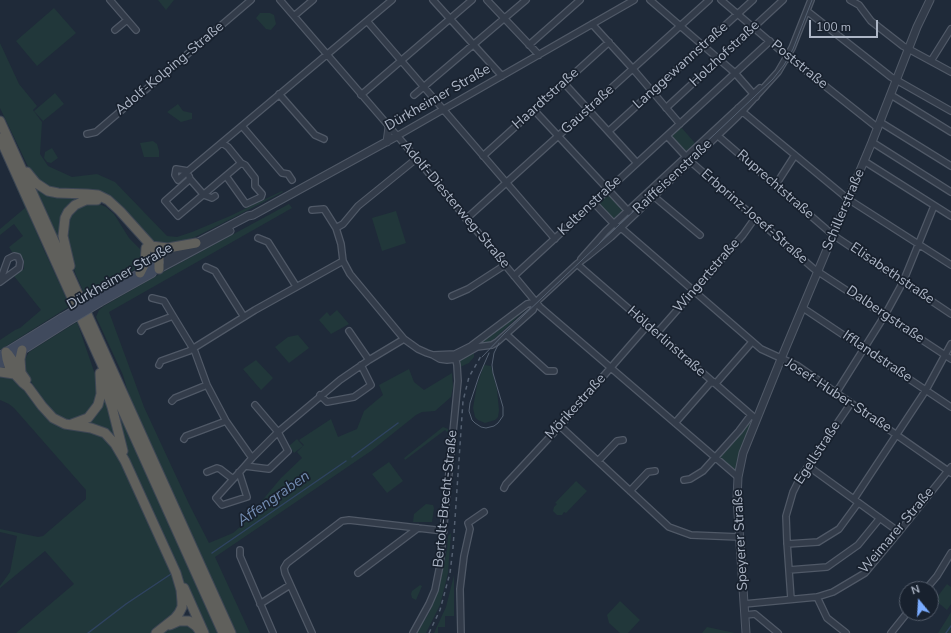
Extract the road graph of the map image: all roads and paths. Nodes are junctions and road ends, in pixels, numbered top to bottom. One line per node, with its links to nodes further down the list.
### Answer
1 (110, 0): 25 (street)
2 (251, 0): 71 (street, Adolf-Kolping-Straße)
3 (280, 0): 22 (street, Adolf-Diesterweg-Straße)
4 (313, 0): 22 (street)
5 (392, 0): 26 (street)
6 (432, 0): 24 (street)
7 (472, 0): 24 (street)
8 (487, 0): 23 (street)
9 (526, 0): 23 (street)
10 (580, 0): 36 (street)
11 (634, 0): 27 (street, Dürkheimer Straße)
12 (650, 0): 28 (street)
13 (709, 0): 28 (street, Gaustraße)
14 (721, 0): 21 (street, Poststraße)
15 (754, 0): 21 (street, Langgewannstraße)
16 (784, 0): 29 (street, Holzhofstraße)
17 (811, 0): 20 (street, Raiffeisenstraße)
18 (850, 0): 38 (street)
19 (930, 0): 38 (street, Schillerstraße)
20 (807, 11): 41 (street, Raiffeisenstraße); 49 (street)
21 (738, 14): 29 (street, Poststraße); 37 (street, Langgewannstraße)
22 (294, 16): 39 (street, Adolf-Diesterweg-Straße)
23 (504, 18): 35 (street); 36 (street)
24 (449, 19): 35 (street); 43 (street)
25 (127, 20): 31 (street); 32 (street)
26 (367, 21): 39 (street); 43 (street)
27 (592, 24): 33 (street); 40 (street, Dürkheimer Straße)
28 (681, 26): 37 (street); 45 (street, Gaustraße)
29 (754, 28): 34 (street, Poststraße); 42 (street, Holzhofstraße)
30 (951, 29): 44 (street)
31 (115, 30)
32 (136, 30)
33 (609, 42): 45 (street); 50 (street, Haardtstraße)
34 (770, 42): 41 (street, Poststraße); 47 (street, Keltenstraße)
35 (474, 44): 48 (street); 51 (street)
36 (529, 45): 40 (street)
37 (704, 45): 42 (street); 52 (street, Langgewannstraße)
38 (909, 50): 44 (street); 49 (street, Schillerstraße)
39 (326, 54): 53 (street); 54 (street, Adolf-Diesterweg-Straße)
40 (539, 55): 48 (street, Dürkheimer Straße)
41 (788, 56): 56 (street, Raiffeisenstraße); 66 (street, Poststraße)
42 (720, 59): 47 (street); 58 (street, Holzhofstraße)
43 (401, 61): 51 (street); 54 (street)
44 (931, 62): 46 (street)
45 (633, 68): 52 (street); 59 (street, Gaustraße)
46 (951, 72)
47 (735, 73): 56 (street); 65 (street, Keltenstraße)
48 (502, 76): 60 (street, Dürkheimer Straße)
49 (899, 81): 57 (street, Schillerstraße); 63 (street)
50 (564, 82): 59 (street); 61 (street, Haardtstraße)
51 (424, 87): 55 (street); 60 (street)
52 (652, 92): 58 (street); 69 (street, Langgewannstraße)
53 (279, 94): 67 (street); 77 (street)
54 (361, 95): 68 (street, Adolf-Diesterweg-Straße)
55 (414, 95)
56 (755, 95): 62 (street, Raiffeisenstraße)
57 (893, 96): 66 (street, Schillerstraße); 70 (street)
58 (666, 108): 65 (street)
59 (588, 109): 69 (street); 74 (street, Gaustraße)
60 (444, 110): 73 (street, Dürkheimer Straße); 83 (street)
61 (534, 110): 74 (street); 83 (street, Haardtstraße)
62 (740, 110): 72 (street, Raiffeisenstraße); 82 (street); 85 (street, Raiffeisenstraße)
63 (951, 111)
64 (0, 121): 81 (highway)
65 (680, 124): 75 (street, Keltenstraße)
66 (881, 124): 79 (street, Schillerstraße); 89 (street, Poststraße)
67 (242, 126): 80 (street); 92 (street)
68 (389, 127): 73 (street, Adolf-Diesterweg-Straße); 78 (street)
69 (608, 131): 88 (street)
70 (951, 132)
71 (87, 134)
72 (717, 135): 85 (street, Raiffeisenstraße); 94 (street, Ruprechtstraße)
73 (397, 136): 78 (street, Dürkheimer Straße); 84 (street, Adolf-Diesterweg-Straße)
74 (558, 136): 93 (street, Gaustraße); 95 (street)
75 (667, 136): 85 (street); 88 (street, Keltenstraße)
76 (0, 138): 144 (highway)
77 (324, 139)
78 (387, 142): 105 (street, Dürkheimer Straße)
79 (872, 142): 86 (street, Schillerstraße); 96 (street)
80 (224, 146): 87 (street); 90 (street)
81 (15, 155): 119 (highway); 129 (highway)
82 (795, 155): 94 (street); 100 (street)
83 (483, 156): 93 (street)
84 (416, 158): 109 (street, Adolf-Diesterweg-Straße); 112 (street)
85 (688, 159): 97 (street, Raiffeisenstraße); 108 (street, Erbprinz-Josef-Straße)
86 (864, 161): 100 (street, Schillerstraße); 102 (street)
87 (241, 163): 91 (street); 91 (street)
88 (637, 163): 95 (street, Keltenstraße)
89 (951, 166)
90 (189, 175): 98 (street); 98 (street)
91 (226, 176): 98 (street)
92 (292, 180)
93 (507, 183): 109 (street, Gaustraße); 116 (street)
94 (776, 186): 114 (street, Ruprechtstraße)
95 (608, 190): 101 (street, Keltenstraße); 104 (street)
96 (951, 192)
97 (651, 193): 104 (street, Raiffeisenstraße); 106 (street, Raiffeisenstraße); 113 (street)
98 (204, 195): 99 (street)
99 (215, 196)
100 (848, 199): 114 (street, Schillerstraße); 118 (street)
101 (594, 203): 110 (street, Josef-Huber-Straße); 116 (street, Keltenstraße)
102 (934, 206): 107 (street); 118 (street)
103 (312, 210): 112 (street)
104 (628, 211): 106 (street); 110 (street, Raiffeisenstraße)
105 (253, 215): 117 (street, Dürkheimer Straße); 122 (street, Dürkheimer Straße)
106 (632, 216): 111 (street, Raiffeisenstraße)
107 (951, 216)
108 (755, 218): 126 (street, Erbprinz-Josef-Straße); 132 (street, Wingertstraße)
109 (466, 219): 123 (street, Adolf-Diesterweg-Straße)
110 (614, 224): 111 (street, Josef-Huber-Straße); 121 (street, Raiffeisenstraße)
111 (620, 227): 121 (street, Raiffeisenstraße); 132 (street, Josef-Huber-Straße)
112 (336, 228): 120 (street)
113 (700, 235)
114 (833, 235): 126 (street, Schillerstraße); 130 (street, Elisabethstraße)
115 (258, 238): 131 (street)
116 (555, 239): 128 (street, Keltenstraße)
117 (196, 243): 119 (highway); 122 (street, Dürkheimer Straße)
118 (918, 244): 124 (street); 130 (street)
119 (149, 247): 122 (highway); 127 (highway); 129 (highway)
120 (342, 261): 131 (street); 149 (street)
121 (579, 262): 136 (street, Raiffeisenstraße); 143 (street, Hölderlinstraße)
122 (159, 265): 127 (main road, Dürkheimer Straße); 135 (main road, Dürkheimer Straße)
123 (505, 265): 128 (street, Adolf-Diesterweg-Straße); 133 (street)
124 (951, 265)
125 (206, 267): 141 (street)
126 (818, 271): 137 (street, Schillerstraße); 139 (street, Dalbergstraße)
127 (140, 273): 135 (main road, Dürkheimer Straße)
128 (514, 276): 136 (street, Adolf-Diesterweg-Straße)
129 (72, 280): 226 (highway)
130 (903, 282): 138 (street, Elisabethstraße); 139 (street)
131 (296, 286): 141 (street)
132 (694, 291): 147 (street, Wingertstraße); 150 (street, Josef-Huber-Straße)
133 (452, 296)
134 (152, 298): 140 (street)
135 (99, 300): 142 (main road, Dürkheimer Straße, bridge)
136 (536, 302): 148 (street, Raiffeisenstraße); 156 (street); 163 (street, Adolf-Diesterweg-Straße)
137 (803, 308): 153 (street, Ifflandstraße); 158 (street, Schillerstraße)
138 (951, 314)
139 (885, 315): 153 (street); 155 (street, Dalbergstraße)
140 (173, 316): 145 (street); 152 (street)
141 (244, 317): 152 (street)
142 (64, 321): 154 (main road, Dürkheimer Straße); 157 (main road, Dürkheimer Straße)
143 (647, 326): 147 (street, Hölderlinstraße); 163 (street, Mörikestraße)
144 (85, 328): 167 (highway); 225 (highway)
145 (141, 331)
146 (350, 331): 159 (street)
147 (657, 333): 168 (street, Hölderlinstraße)
148 (507, 335): 156 (street, Raiffeisenstraße); 164 (street)
149 (404, 338): 156 (street); 159 (street)
150 (752, 342): 158 (street, Josef-Huber-Straße); 168 (street)
151 (951, 344): 155 (street)
152 (192, 348): 161 (street); 169 (street)
153 (865, 349): 170 (street, Ifflandstraße); 171 (street)
154 (22, 350): 157 (main road, Dürkheimer Straße); 166 (highway)
155 (944, 355): 160 (street, Dalbergstraße); 170 (street)
156 (456, 357): 205 (street, Bertolt-Brecht-Straße)
157 (5, 358): 166 (highway)
158 (781, 359): 171 (street, Josef-Huber-Straße); 177 (street, Schillerstraße)
159 (370, 360): 162 (street)
160 (951, 360)
161 (159, 365)
162 (361, 365): 172 (street); 172 (street)
163 (611, 368): 179 (street, Adolf-Diesterweg-Straße); 181 (street, Mörikestraße)
164 (554, 371)
165 (0, 372): 166 (highway)
166 (17, 373): 180 (highway)
167 (100, 373): 180 (highway); 188 (highway)
168 (713, 382): 177 (street, Hölderlinstraße); 179 (street)
169 (208, 385): 173 (street); 178 (street)
170 (926, 390): 176 (street, Ifflandstraße); 183 (street)
171 (836, 393): 174 (street, Josef-Huber-Straße)
172 (320, 395): 182 (street)
173 (172, 401)
174 (851, 403): 183 (street, Josef-Huber-Straße); 191 (street, Egellstraße)
175 (255, 406): 182 (street)
176 (951, 407)
177 (754, 417): 187 (street); 196 (street, Speyerer Straße)
178 (226, 421): 184 (street); 186 (street)
179 (675, 423): 187 (street, Adolf-Diesterweg-Straße)
180 (72, 424): 188 (highway)
181 (560, 426): 189 (street); 199 (street, Mörikestraße)
182 (278, 432): 186 (street); 190 (street)
183 (896, 435): 192 (street, Josef-Huber-Straße); 201 (street)
184 (184, 439)
185 (623, 440): 189 (street)
186 (252, 458): 190 (street)
187 (716, 458): 196 (street, Adolf-Diesterweg-Straße); 198 (street)
188 (125, 461): 212 (highway)
189 (598, 461): 200 (street)
190 (245, 466): 195 (street)
191 (808, 466): 201 (street); 208 (street, Egellstraße)
192 (950, 470): 206 (street, Weimarer Straße)
193 (655, 471): 200 (street)
194 (207, 472): 197 (street)
195 (239, 472): 197 (street); 197 (street)
196 (738, 477): 207 (street, Speyerer Straße)
197 (233, 478)
198 (684, 480)
199 (504, 488)
200 (630, 491): 207 (street)
201 (856, 501): 203 (street); 208 (street)
202 (484, 512): 230 (street)
203 (880, 518): 206 (street); 211 (street)
204 (418, 528): 205 (street); 213 (street); 215 (street)
205 (444, 531): 229 (street, Bertolt-Brecht-Straße)
206 (899, 532): 216 (street, Weimarer Straße)
207 (739, 537): 219 (street, Speyerer Straße)
208 (787, 544): 211 (street, Egellstraße)
209 (240, 550): 218 (street)
210 (951, 553): 214 (street)
211 (789, 570): 217 (street, Egellstraße)
212 (176, 573): 222 (highway); 224 (highway)
213 (358, 573)
214 (933, 581)
215 (290, 585): 218 (street); 228 (street)
216 (817, 597): 217 (street, Weimarer Straße); 233 (street)
217 (791, 599): 219 (street, Weimarer Straße)
218 (260, 604): 227 (street)
219 (744, 604): 220 (street, Speyerer Straße)
220 (745, 615): 231 (street, Speyerer Straße); 232 (street)
221 (901, 621): 234 (street)
222 (159, 630): 223 (highway)
223 (201, 633)
224 (204, 633)
225 (223, 633)
226 (231, 633)
227 (273, 633)
228 (312, 633)
229 (413, 633)
230 (461, 633)
231 (746, 633)
232 (778, 633)
233 (846, 633)
234 (891, 633)

